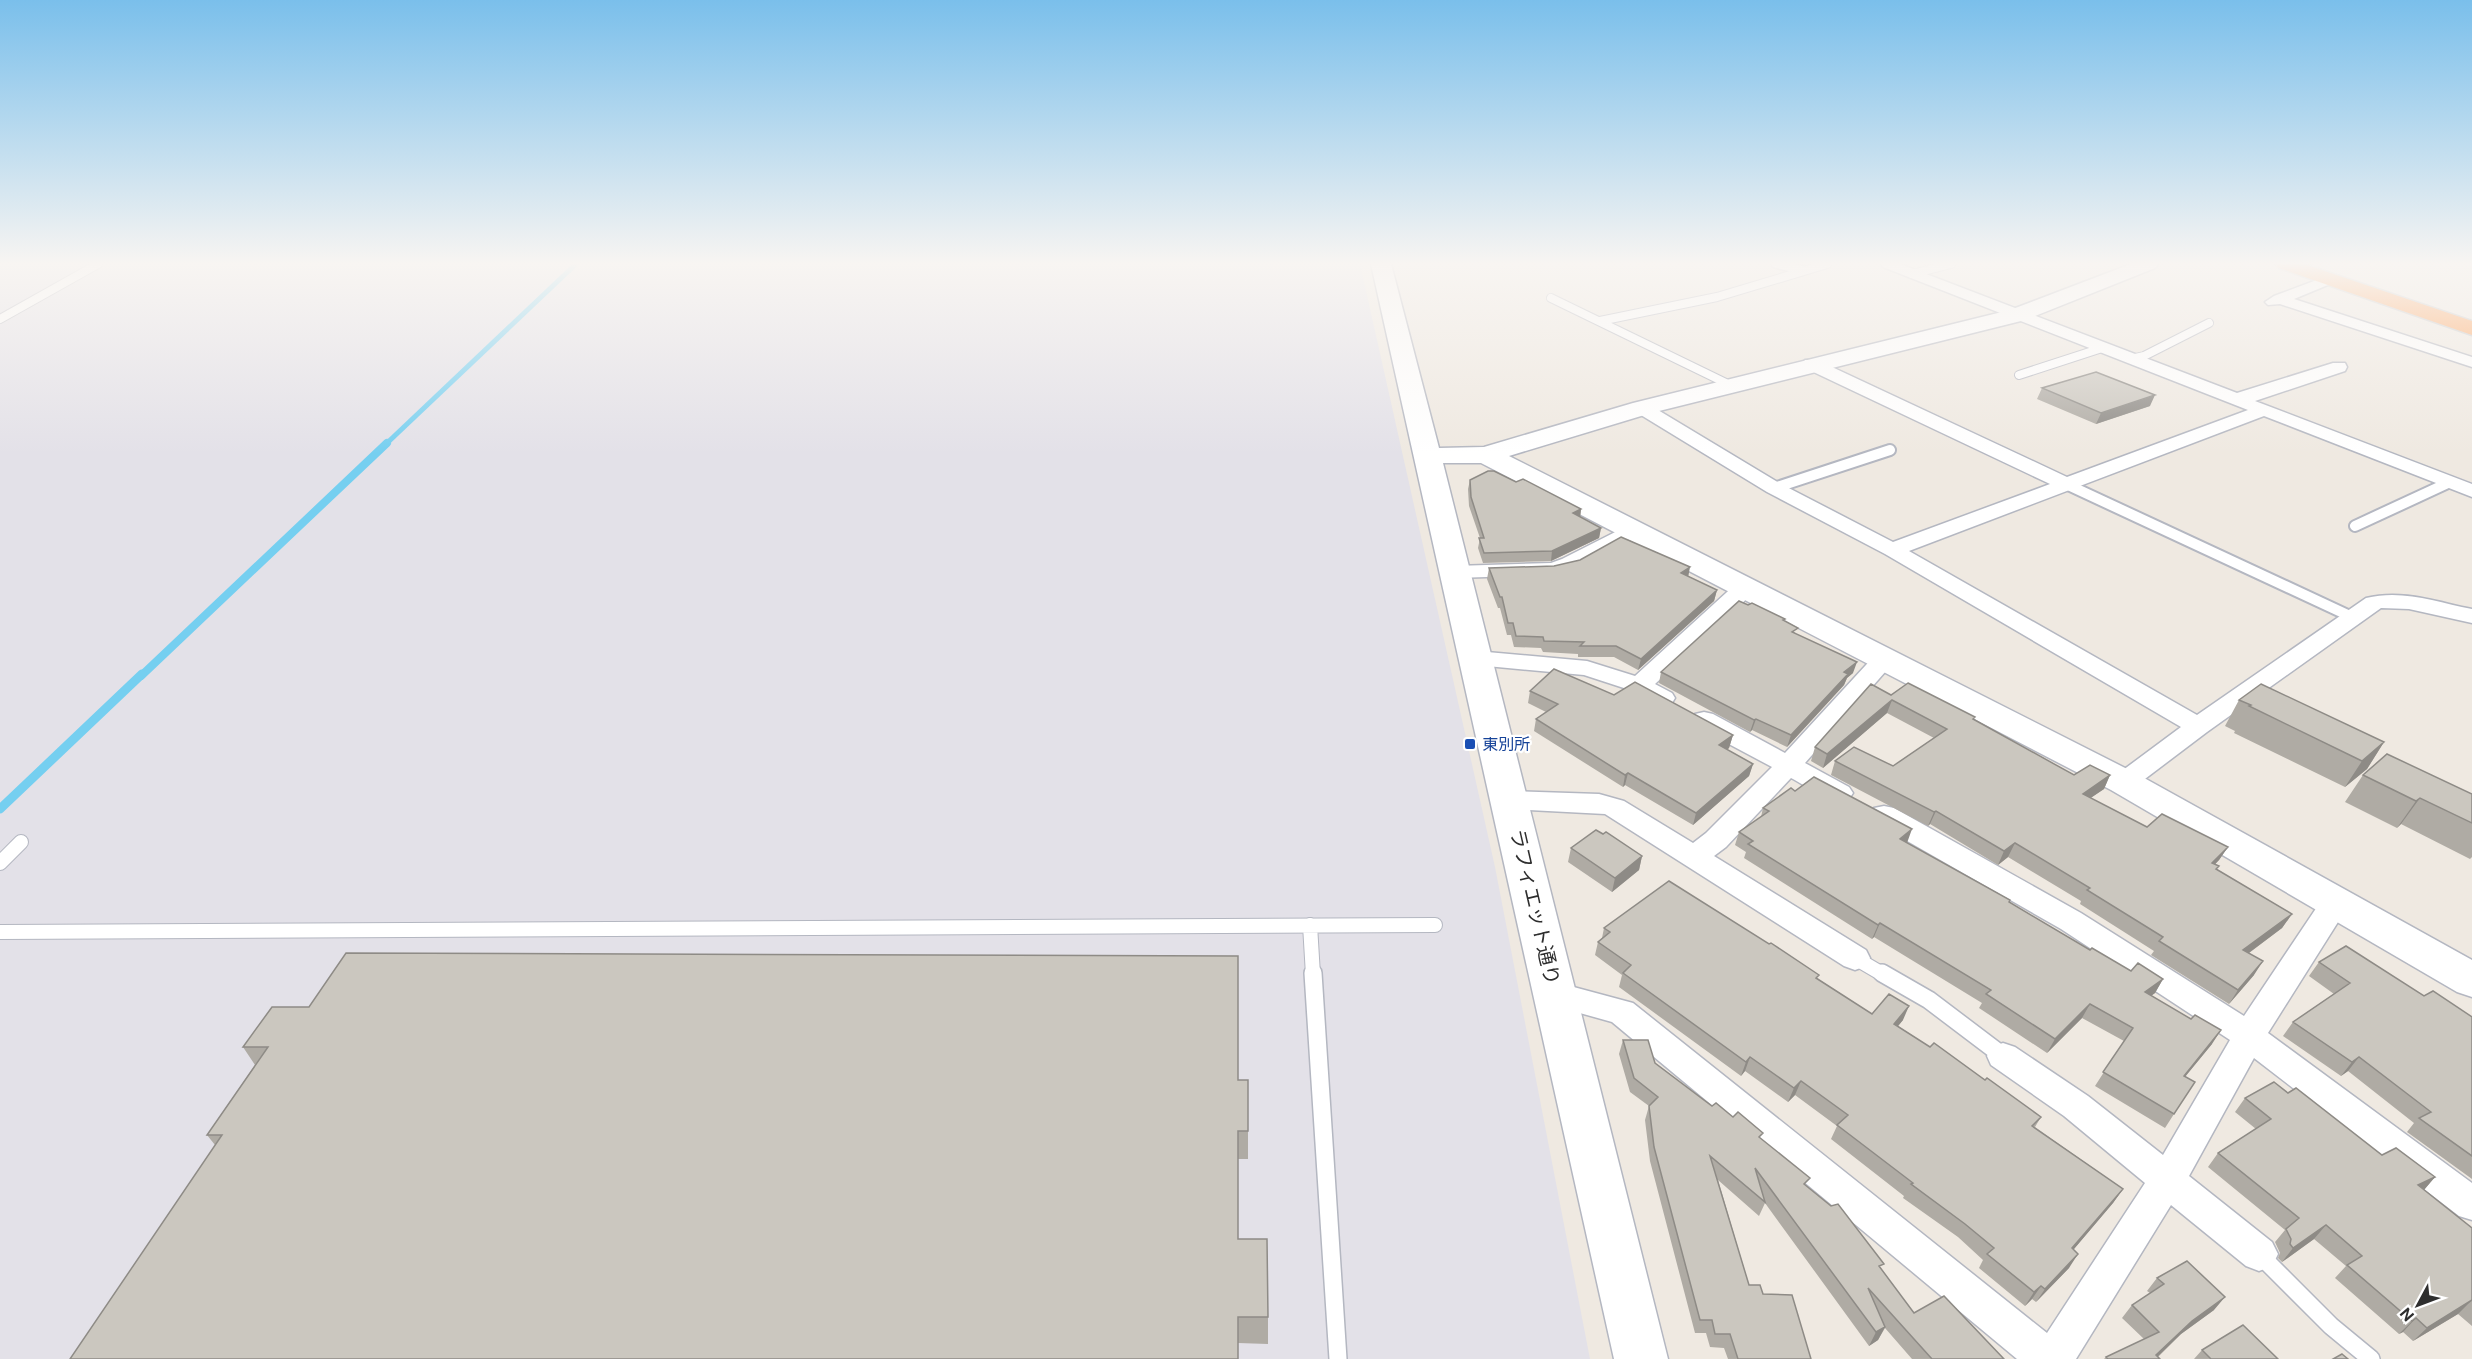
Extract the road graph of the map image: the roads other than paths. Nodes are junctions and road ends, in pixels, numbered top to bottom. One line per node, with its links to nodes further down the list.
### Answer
1 (1396, 327): 19 (street, ラフィエット通り)
2 (1613, 327): 13 (lane)
3 (1965, 327): 10 (street)
4 (2049, 327): 7 (street)
5 (2201, 327): 8 (lane)
6 (2357, 327): 9 (street)
7 (2102, 348): 8 (street); 12 (lane)
8 (2131, 359): 14 (street)
9 (2472, 362)
10 (1811, 364): 13 (street); 21 (street)
11 (2339, 367): 14 (street)
12 (2019, 375)
13 (1730, 385): 15 (street)
14 (2235, 399): 16 (street)
15 (1642, 408): 18 (street); 22 (street)
16 (2264, 410): 20 (street); 21 (street)
17 (1890, 450): 22 (lane)
18 (1486, 455): 19 (street); 25 (street)
19 (1426, 456): 27 (street, ラフィエット通り)
20 (2450, 482): 23 (street); 24 (lane)
21 (2066, 484): 26 (street); 30 (lane)
22 (1774, 488): 26 (street)
23 (2472, 491)
24 (2355, 526)
25 (1633, 529): 27 (street); 28 (street)
26 (1892, 550): 34 (street)
27 (1455, 572): 31 (street, ラフィエット通り)
28 (1746, 587): 32 (street); 33 (street)
29 (2472, 616): 30 (street)
30 (2352, 617): 34 (street)
31 (1476, 658): 33 (street); 37 (street, ラフィエット通り)
32 (1884, 658): 35 (street); 36 (street)
33 (1640, 685): 35 (street)
34 (2198, 726): 36 (street)
35 (1788, 766): 39 (street); 48 (street)
36 (2124, 782): 41 (street)
37 (1510, 800): 39 (street); 47 (street, ラフィエット通り)
38 (21, 842): 40 (lane)
39 (1694, 857): 45 (street)
40 (0, 863)
41 (2335, 903): 46 (street); 48 (street)
42 (1310, 925): 43 (lane); 44 (lane); 53 (lane)
43 (1435, 925)
44 (0, 932)
45 (1855, 958): 49 (lane)
46 (2472, 980)
47 (1555, 994): 54 (street, ラフィエット通り); 55 (street)
48 (2249, 1036): 50 (street); 51 (street)
49 (2003, 1056): 50 (street)
50 (2168, 1179): 52 (street); 56 (street)
51 (2472, 1204)
52 (2259, 1254): 57 (lane)
53 (1338, 1359)
54 (1641, 1359)
55 (2048, 1359)
56 (2053, 1359)
57 (2371, 1359)

